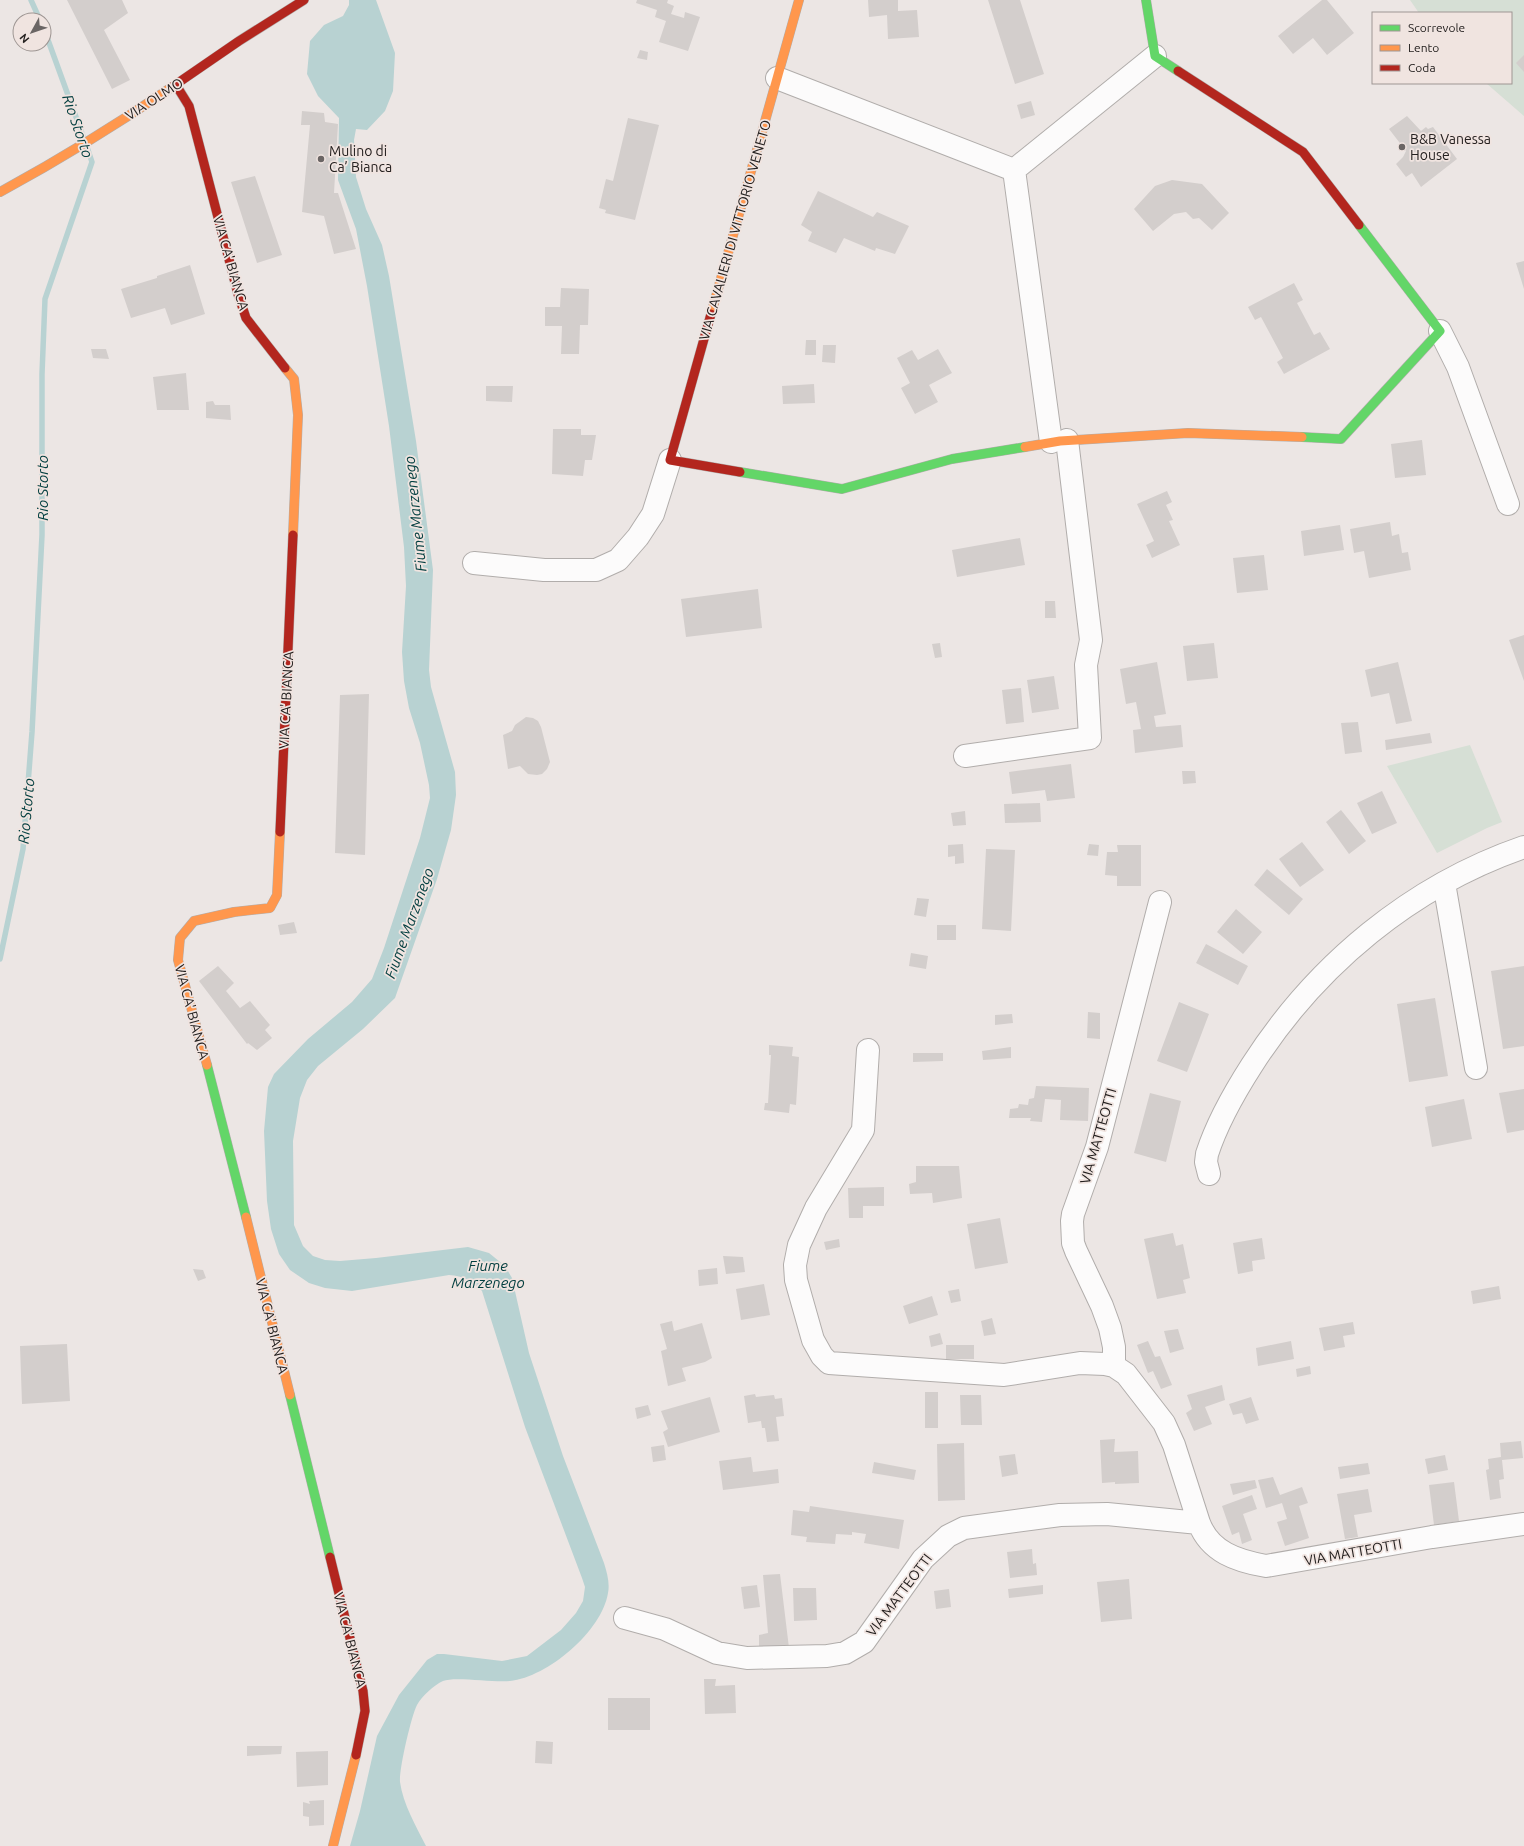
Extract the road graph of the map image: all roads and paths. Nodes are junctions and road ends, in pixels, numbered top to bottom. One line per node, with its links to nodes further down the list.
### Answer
1 (304, 0): 6 (street, VIA OLMO)
2 (799, 0): 5 (street, VIA CAVALIERI DI VITTORIO VENETO)
3 (1146, 0): 4 (street)
4 (1155, 56): 7 (street); 9 (street)
5 (777, 78): 7 (street); 11 (street, VIA CAVALIERI DI VITTORIO VENETO)
6 (176, 85): 8 (street, VIA OLMO); 25 (street, VIA CA' BIANCA)
7 (1014, 170): 10 (street)
8 (0, 192)
9 (1440, 332): 10 (street); 12 (street)
10 (1059, 441): 11 (street); 14 (street)
11 (670, 460): 13 (street, VIA CAVALIERI DI VITTORIO VENETO)
12 (1508, 504)
13 (474, 563)
14 (965, 756)
15 (1524, 847): 16 (street)
16 (1444, 883): 19 (street); 20 (street)
17 (1160, 902): 21 (street, VIA MATTEOTTI)
18 (868, 1050): 21 (street)
19 (1476, 1068)
20 (1210, 1174)
21 (1114, 1366): 22 (street, VIA MATTEOTTI)
22 (1199, 1523): 23 (street, VIA MATTEOTTI); 24 (street, VIA MATTEOTTI)
23 (1524, 1524)
24 (625, 1618)
25 (333, 1846)

